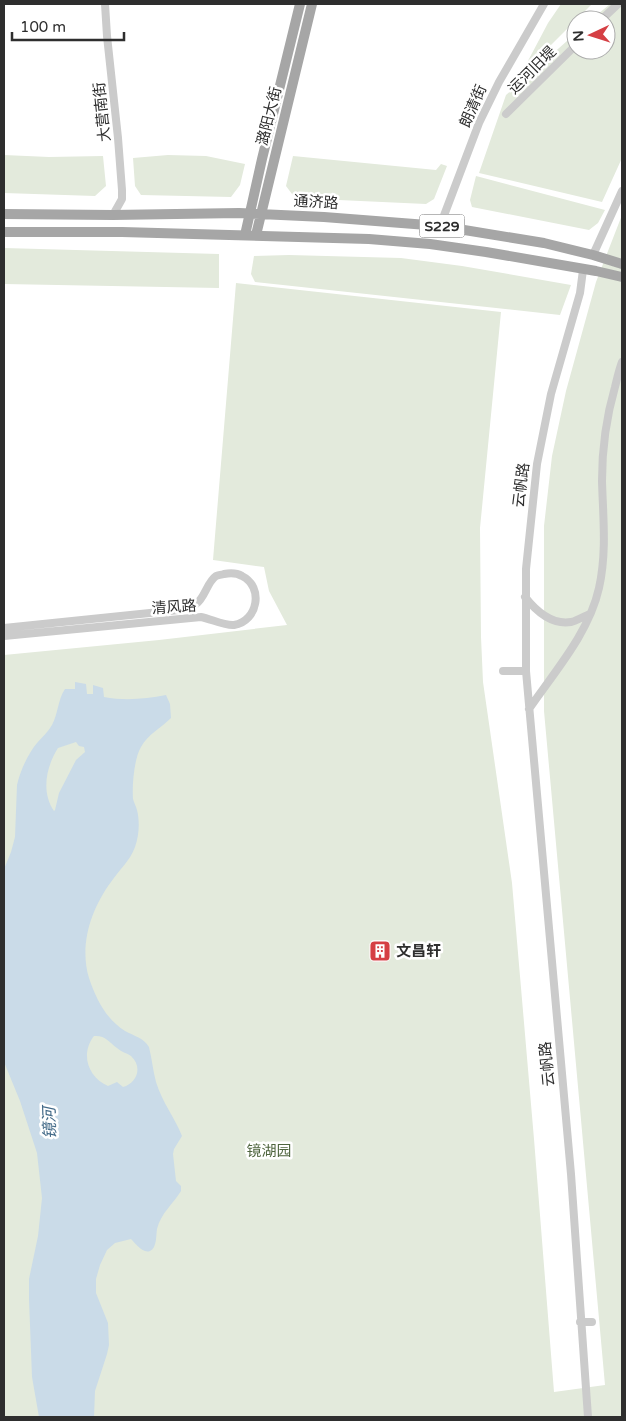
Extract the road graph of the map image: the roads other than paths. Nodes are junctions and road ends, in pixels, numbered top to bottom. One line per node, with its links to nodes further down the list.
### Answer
1 (105, 4): 11 (street, 大营南街)
2 (300, 4): 9 (main road, 潞阳大街)
3 (312, 4): 10 (main road, 潞阳大街)
4 (544, 4): 12 (street, 朗清街)
5 (566, 55): 6 (street, 运河旧堤)
6 (506, 114)
7 (622, 191): 16 (street)
8 (4, 214): 11 (main road, 通济路)
9 (249, 214): 10 (main road, 通济路); 11 (main road, 通济路); 14 (main road, 潞阳大街)
10 (262, 214): 12 (main road, 通济路 / S229); 15 (main road, 潞阳大街)
11 (113, 215)
12 (440, 226): 16 (main road, 通济路 / S229)
13 (4, 232): 14 (main road)
14 (245, 235): 15 (main road)
15 (256, 235): 18 (main road, S229)
16 (593, 255): 17 (main road, 通济路 / S229)
17 (620, 264)
18 (583, 270): 19 (main road, S229); 21 (street, 云帆路)
19 (618, 276)
20 (622, 362): 22 (street)
21 (526, 598): 22 (street); 26 (street, 云帆路)
22 (590, 614): 27 (street)
23 (4, 628): 24 (street, 清风路)
24 (4, 636)
25 (504, 671): 26 (street)
26 (526, 671): 27 (street, 云帆路)
27 (529, 709): 28 (street, 云帆路)
28 (580, 1322): 29 (street); 30 (street, 云帆路)
29 (592, 1322)
30 (588, 1417)

